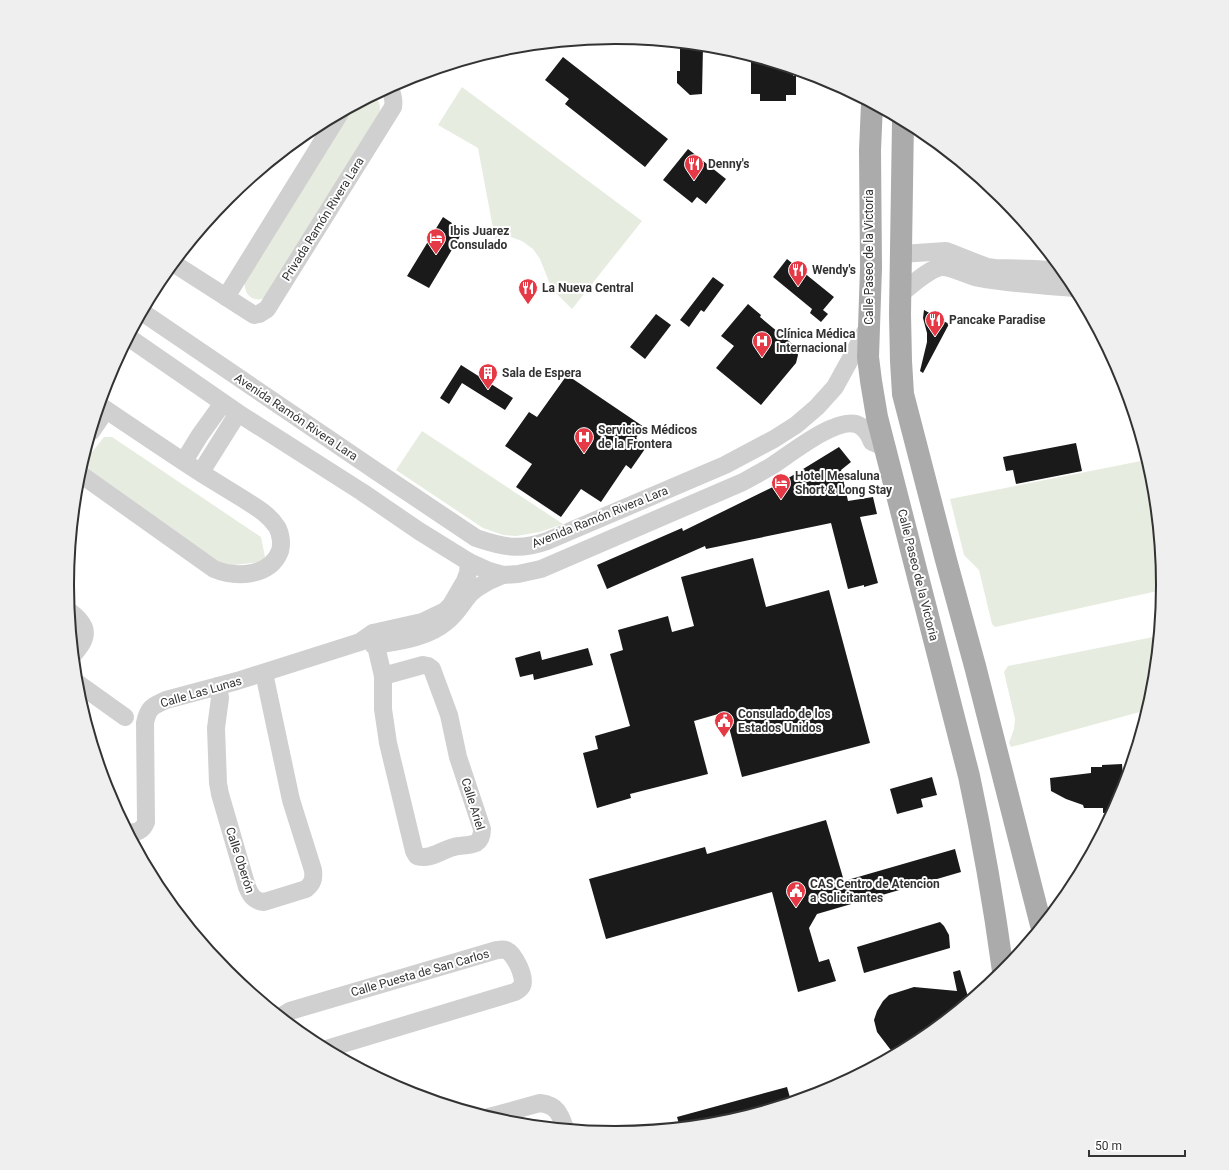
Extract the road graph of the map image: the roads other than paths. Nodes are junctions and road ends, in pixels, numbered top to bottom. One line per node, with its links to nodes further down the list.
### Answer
1 (391, 93): 10 (street, Privada Ramón Rivera Lara)
2 (872, 109): 12 (main road, Calle Paseo de la Victoria)
3 (335, 121): 10 (street)
4 (903, 127): 5 (main road)
5 (901, 254): 7 (street); 9 (main road)
6 (178, 266): 10 (street, Privada Ramón Rivera Lara)
7 (1054, 270)
8 (1066, 287): 9 (street)
9 (900, 294): 38 (main road)
10 (226, 297)
11 (146, 315): 20 (street, Avenida Ramón Rivera Lara)
12 (869, 325): 17 (main road, Calle Paseo de la Victoria); 18 (street, Avenida Ramón Rivera Lara)
13 (132, 341): 14 (street, Avenida Ramón Rivera Lara)
14 (223, 403): 16 (street, Avenida Ramón Rivera Lara); 19 (street)
15 (103, 408): 19 (street)
16 (238, 413): 21 (street); 24 (street, Avenida Ramón Rivera Lara)
17 (884, 447): 22 (street, Avenida Ramón Rivera Lara); 39 (main road, Calle Paseo de la Victoria)
18 (746, 455): 22 (street); 25 (street, Avenida Ramón Rivera Lara)
19 (184, 461): 21 (street)
20 (376, 471): 24 (street); 25 (street, Avenida Ramón Rivera Lara)
21 (201, 472): 23 (street)
22 (758, 474): 27 (street, Avenida Ramón Rivera Lara)
23 (84, 477)
24 (362, 492): 26 (street, Avenida Ramón Rivera Lara)
25 (527, 547): 27 (street)
26 (469, 562): 28 (street, Avenida Ramón Rivera Lara); 30 (street, Calle Las Lunas)
27 (531, 572): 28 (street, Avenida Ramón Rivera Lara)
28 (503, 576): 30 (street, Calle Las Lunas)
29 (75, 615): 31 (street)
30 (370, 640): 32 (street, Calle Las Lunas); 33 (street, Calle Ariel)
31 (77, 649)
32 (264, 673): 34 (street, Calle Las Lunas); 34 (street, Calle Oberón)
33 (383, 676): 33 (street, Calle Ariel)
34 (218, 686): 37 (street, Calle Las Lunas)
35 (83, 687): 36 (street)
36 (125, 717)
37 (133, 832)
38 (1040, 919)
39 (1002, 963)
40 (286, 1015): 41 (street, Calle Puesta de San Carlos)
41 (333, 1047)
42 (500, 1114): 43 (street)
43 (563, 1123)

